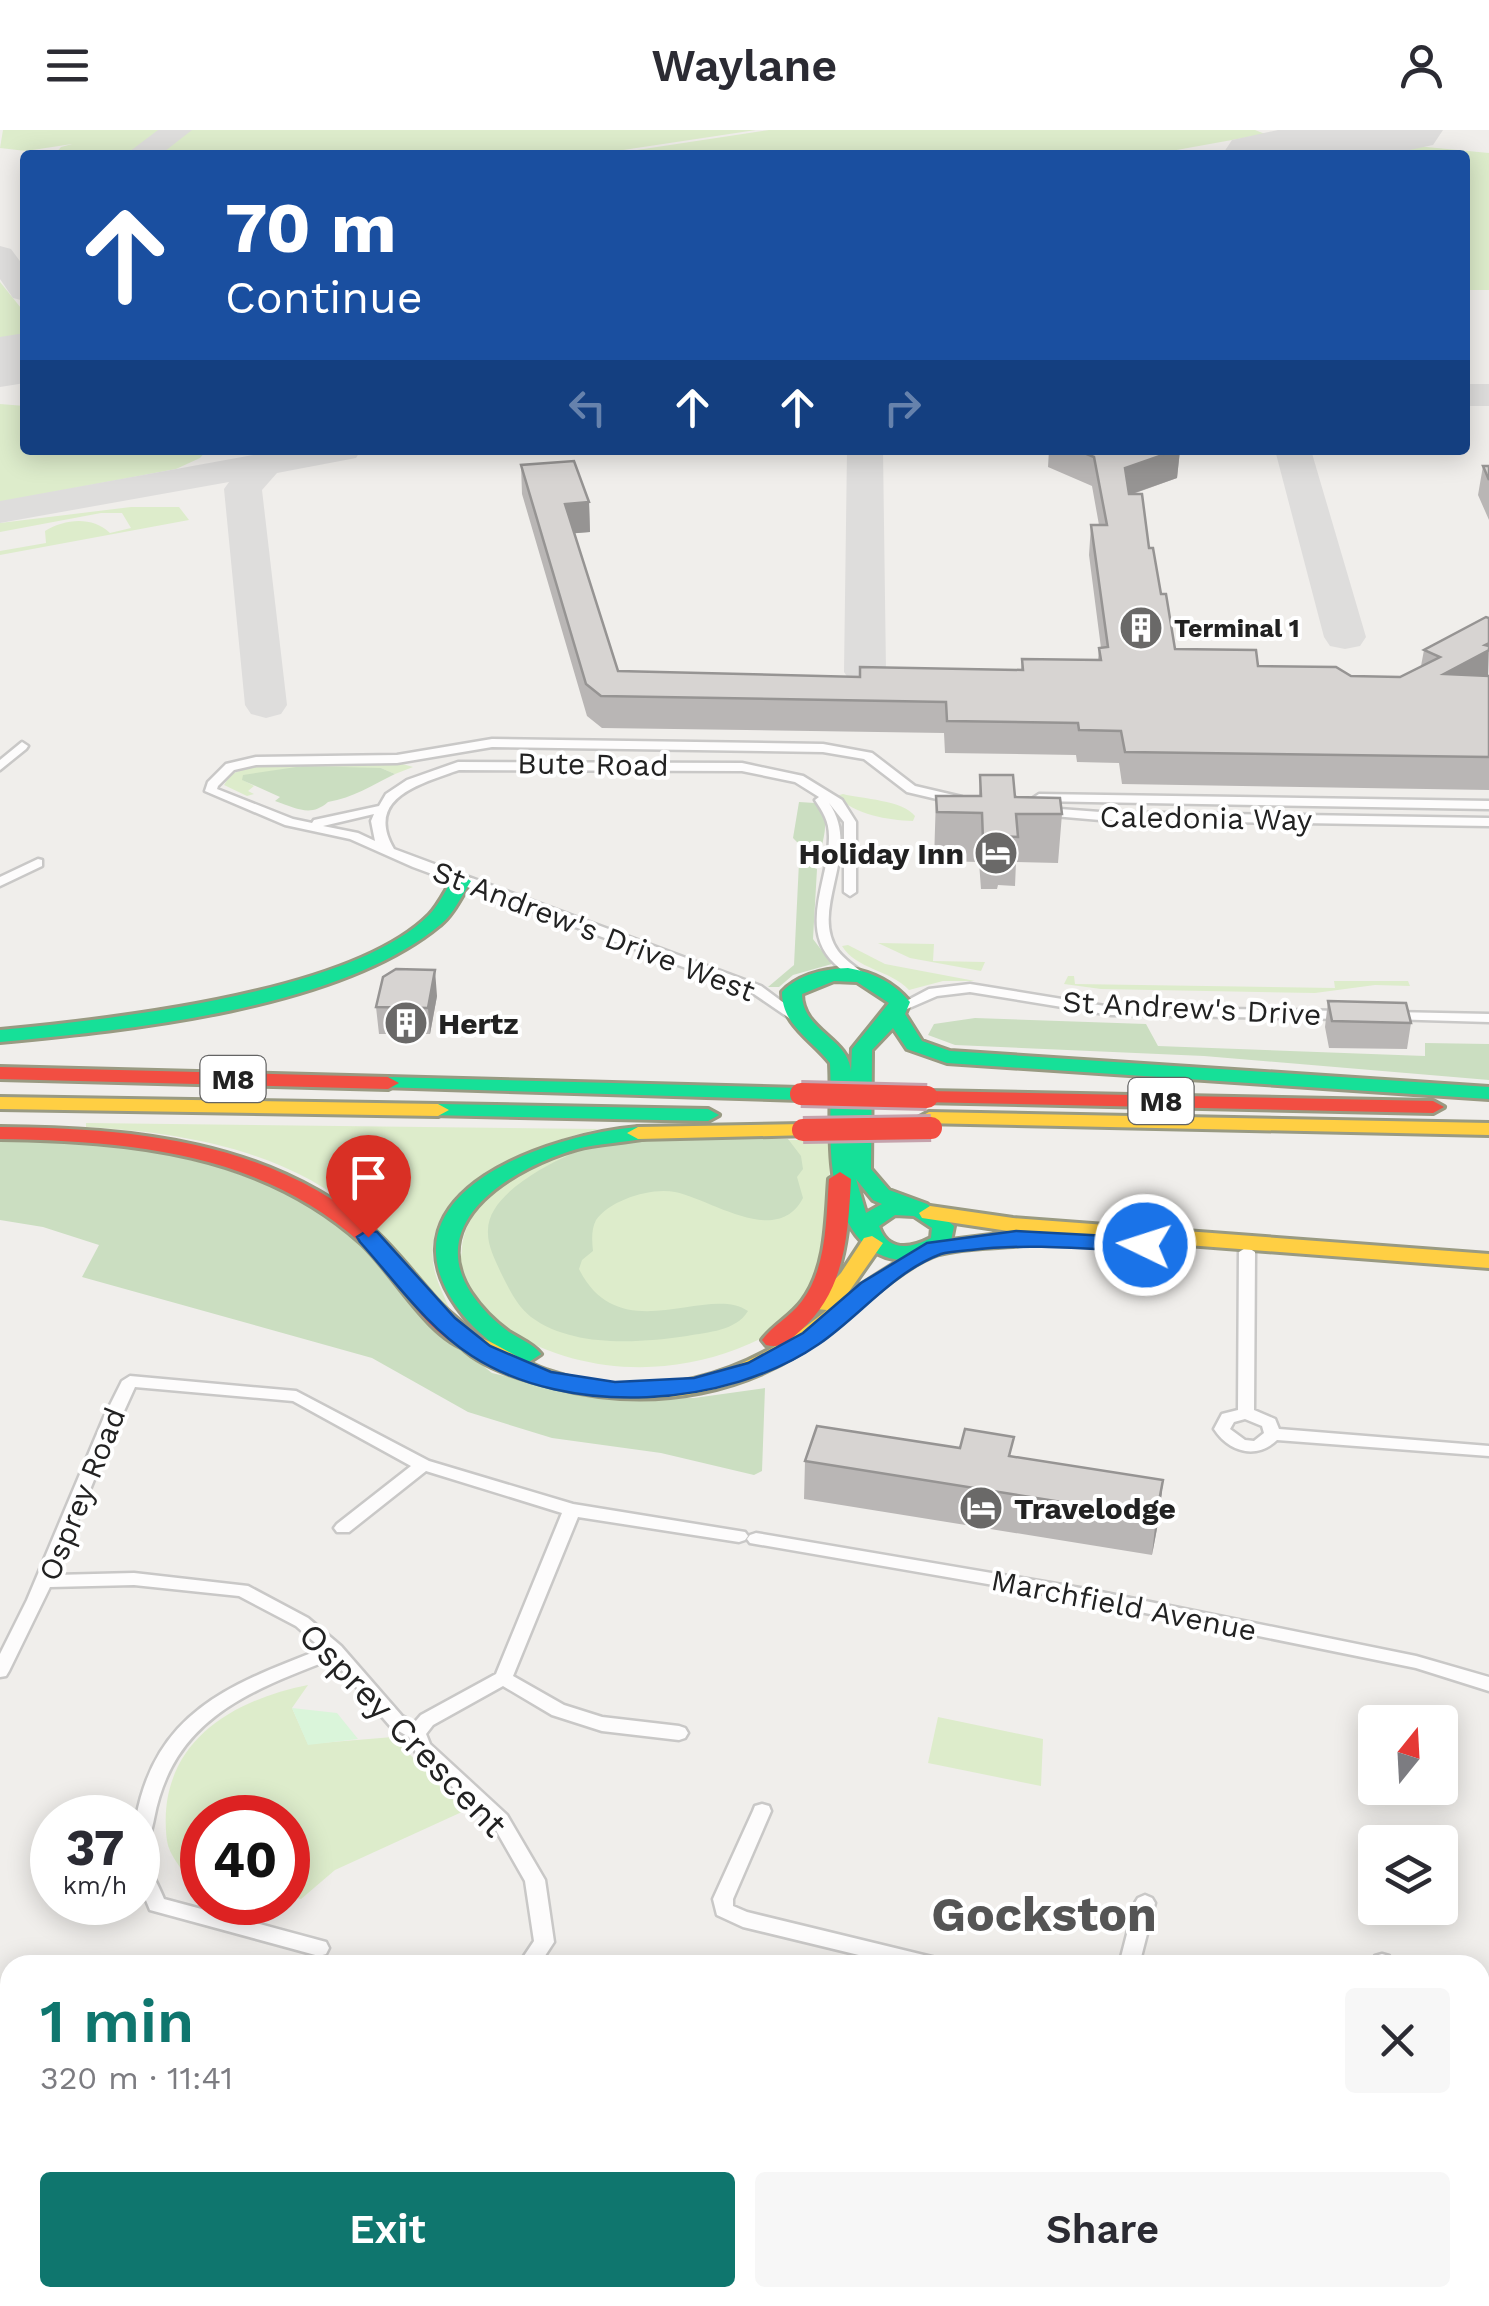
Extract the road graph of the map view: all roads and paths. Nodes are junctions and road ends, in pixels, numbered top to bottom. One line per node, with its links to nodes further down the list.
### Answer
1 (22, 746): 2 (street)
2 (0, 766)
3 (748, 770): 6 (street, Bute Road); 13 (street); 14 (street)
4 (978, 800): 7 (street, St Andrew's Drive West)
5 (1489, 805): 8 (street, Caledonia Way)
6 (382, 809): 7 (street); 9 (street)
7 (289, 822): 9 (street, St Andrew's Drive West)
8 (1489, 822)
9 (390, 850): 11 (street, St Andrew's Drive West)
10 (38, 863): 12 (street)
11 (461, 881): 18 (street, St Andrew's Drive West); 20 (main road)
12 (0, 882)
13 (850, 892)
14 (856, 975): 15 (main road); 18 (main road)
15 (898, 1012): 16 (street, St Andrew's Drive); 24 (main road); 34 (main road)
16 (1352, 1016)
17 (1372, 1016): 19 (street)
18 (795, 1018): 33 (main road)
19 (1489, 1018)
20 (0, 1036)
21 (0, 1072): 23 (main road, M8)
22 (0, 1084): 23 (main road, M8)
23 (466, 1086): 29 (main road, M8)
24 (1489, 1093)
25 (0, 1103): 26 (main road, M8)
26 (216, 1106): 28 (main road, M8); 29 (main road, M8)
27 (1489, 1110): 30 (main road, M8)
28 (0, 1111)
29 (802, 1114): 30 (main road, M8, bridge); 30 (main road, bridge); 41 (main road)
30 (929, 1114): 31 (main road, M8)
31 (1489, 1129)
32 (0, 1133): 37 (main road)
33 (840, 1180): 36 (main road); 41 (main road)
34 (906, 1208): 35 (main road); 36 (main road)
35 (930, 1213): 37 (main road); 39 (main road)
36 (869, 1238): 37 (main road); 41 (main road)
37 (931, 1250): 38 (main road)
38 (1247, 1252): 39 (main road); 42 (street)
39 (1440, 1257): 40 (main road)
40 (1489, 1260)
41 (804, 1321)
42 (1246, 1413): 43 (street); 43 (street)
43 (1273, 1434): 44 (street)
44 (1489, 1451)
45 (423, 1465): 46 (street, Osprey Road); 47 (street); 49 (street, Osprey Road)
46 (572, 1510): 48 (street, Osprey Road); 52 (street)
47 (343, 1528)
48 (748, 1538): 53 (street, Marchfield Avenue)
49 (46, 1581): 50 (street, Osprey Crescent); 51 (street, Osprey Road)
50 (335, 1652): 55 (street, Osprey Crescent); 56 (street)
51 (0, 1670)
52 (503, 1678): 54 (street); 55 (street)
53 (1489, 1684)
54 (680, 1732)
55 (416, 1733): 61 (street, Osprey Crescent)
56 (148, 1795)
57 (762, 1811): 62 (street)
58 (1145, 1903): 63 (street)
59 (236, 1925): 60 (street)
60 (319, 1948)
61 (535, 1955)
62 (873, 1955)
63 (1132, 1955)

